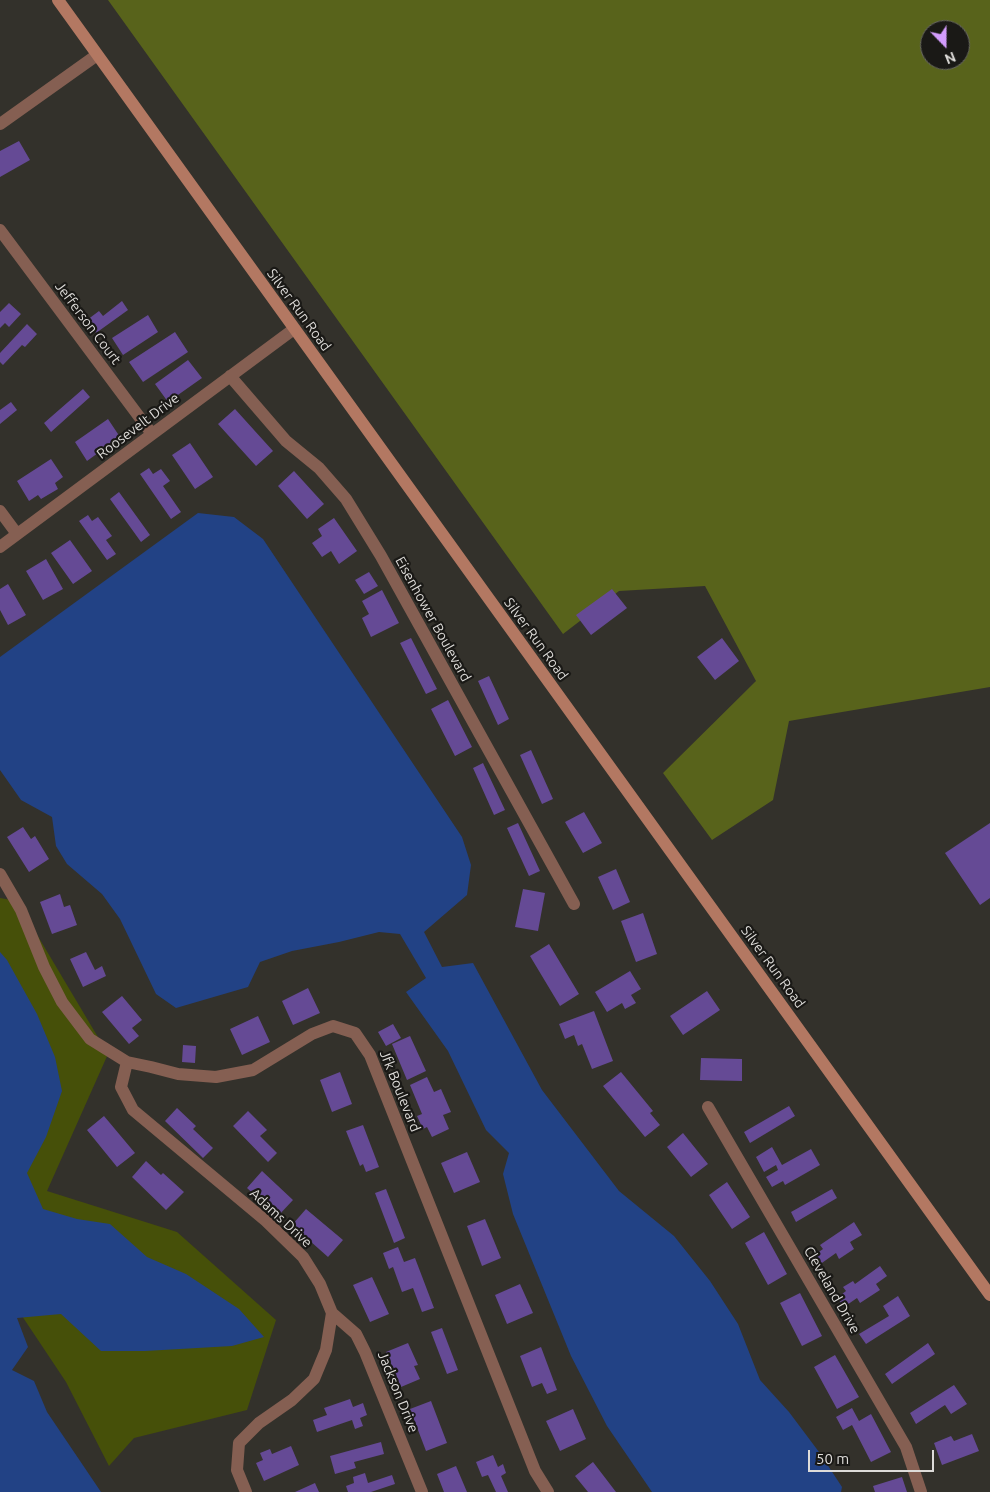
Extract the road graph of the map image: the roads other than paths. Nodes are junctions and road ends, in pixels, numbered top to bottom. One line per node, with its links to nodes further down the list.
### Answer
1 (58, 0): 2 (main road, Silver Run Road)
2 (97, 55): 3 (street); 5 (main road, Silver Run Road)
3 (0, 124)
4 (0, 230): 7 (street, Jefferson Court)
5 (294, 329): 6 (street, Roosevelt Drive); 15 (main road, Silver Run Road)
6 (230, 376): 7 (street, Roosevelt Drive); 12 (street, Eisenhower Boulevard)
7 (152, 434): 9 (street, Roosevelt Drive)
8 (0, 511): 9 (street)
9 (17, 534): 10 (street, Roosevelt Drive)
10 (0, 547)
11 (0, 874): 13 (street, Jfk Boulevard)
12 (574, 904)
13 (127, 1062): 16 (street, Adams Drive); 19 (street, Jfk Boulevard)
14 (708, 1107): 20 (street, Cleveland Drive)
15 (990, 1295)
16 (332, 1313): 17 (street); 18 (street, Jackson Drive)
17 (246, 1492)
18 (422, 1492)
19 (548, 1492)
20 (921, 1492)

